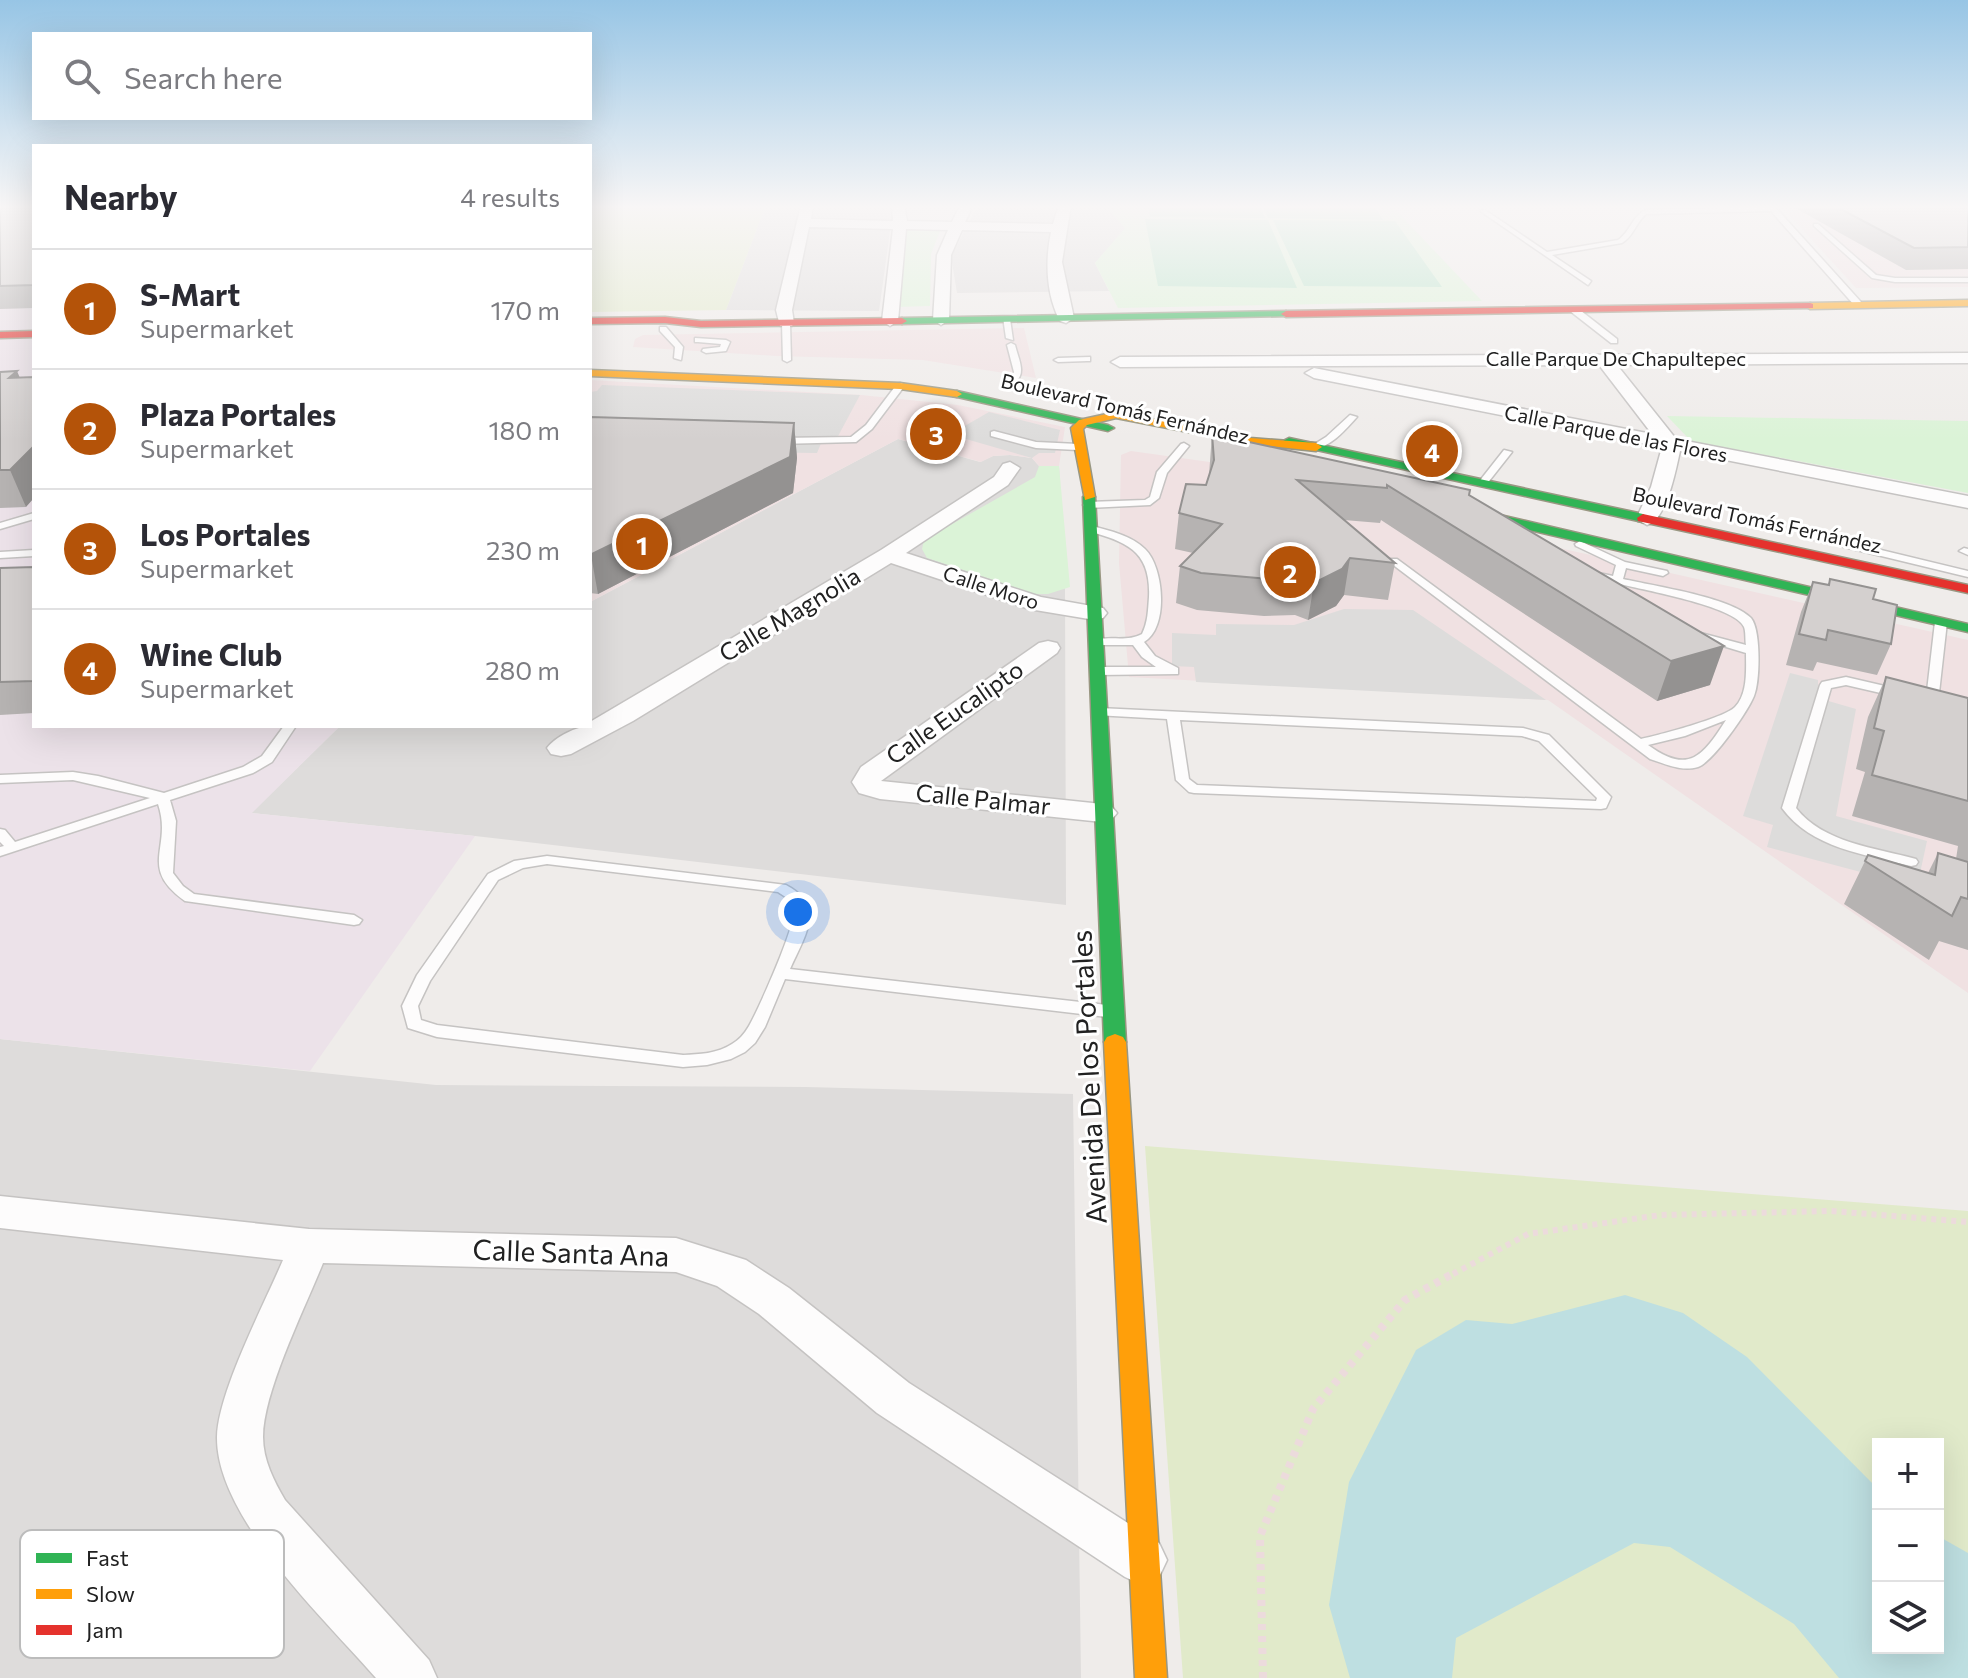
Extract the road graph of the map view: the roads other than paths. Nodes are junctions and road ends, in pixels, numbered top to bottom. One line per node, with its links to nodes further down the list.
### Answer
1 (790, 283): 13 (street)
2 (894, 283): 12 (street)
3 (942, 283): 10 (street)
4 (1057, 283): 9 (street)
5 (1840, 283): 7 (lane)
6 (1968, 303): 7 (main road)
7 (1858, 304): 8 (main road)
8 (1573, 309): 9 (main road); 22 (lane)
9 (1066, 318): 19 (main road)
10 (941, 320): 12 (main road); 19 (main road)
11 (592, 321): 17 (main road)
12 (890, 321): 13 (main road)
13 (786, 323): 17 (main road); 30 (lane)
14 (663, 329): 16 (main road); 17 (main road); 26 (lane)
15 (592, 330): 16 (main road)
16 (641, 330): 21 (main road)
17 (697, 330): 25 (lane); 25 (lane)
18 (32, 334): 20 (main road)
19 (1009, 334): 37 (lane)
20 (0, 335)
21 (622, 338)
22 (1614, 341)
23 (32, 345): 24 (main road)
24 (0, 346)
25 (706, 354): 26 (main road); 28 (main road)
26 (670, 357)
27 (1960, 358): 32 (street, Calle Parque De Chapultepec); 35 (street)
28 (732, 359)
29 (1087, 359): 31 (lane)
30 (788, 360)
31 (1058, 360)
32 (1604, 360): 34 (street, Calle Parque De Chapultepec); 45 (street)
33 (1120, 362): 34 (street)
34 (1265, 362): 45 (street, Calle Parque de las Flores)
35 (1968, 368)
36 (592, 373): 38 (main road, Boulevard Tomás Fernández)
37 (1015, 380)
38 (900, 386): 41 (main road, Boulevard Tomás Fernández); 43 (lane)
39 (1105, 400): 47 (main road, Boulevard Tomás Fernández)
40 (1353, 417): 47 (lane)
41 (1083, 422): 46 (main road, Avenida De los Portales); 47 (main road); 48 (main road, Boulevard Tomás Fernández)
42 (994, 434): 46 (lane)
43 (773, 441)
44 (1184, 446): 48 (main road, Boulevard Tomás Fernández); 50 (main road, Boulevard Tomás Fernández); 54 (lane)
45 (1672, 446): 53 (street, Calle Parque de las Flores); 57 (street)
46 (1078, 447): 48 (main road, Avenida De los Portales)
47 (1316, 447): 52 (main road, Boulevard Tomás Fernández)
48 (1114, 450): 54 (main road, Avenida De los Portales)
49 (1507, 452): 52 (lane)
50 (1214, 453)
51 (1010, 468): 64 (street, Calle Magnolia)
52 (1483, 483): 57 (main road, Boulevard Tomás Fernández)
53 (1968, 502)
54 (1088, 505): 60 (main road, Avenida De los Portales)
55 (1440, 505): 59 (main road)
56 (32, 517): 58 (lane)
57 (1647, 519): 69 (main road, Boulevard Tomás Fernández)
58 (0, 526)
59 (1531, 526): 66 (main road); 67 (lane)
60 (1092, 529): 76 (main road, Avenida De los Portales); 80 (lane)
61 (1815, 537): 71 (lane)
62 (32, 553): 63 (lane)
63 (0, 555)
64 (889, 555): 76 (street, Calle Moro); 90 (street, Calle Magnolia)
65 (1393, 561): 89 (lane)
66 (1679, 561): 69 (main road); 70 (lane); 77 (main road)
67 (1622, 564): 70 (lane); 72 (lane)
68 (1577, 571): 72 (lane)
69 (1889, 571): 74 (main road, Boulevard Tomás Fernández)
70 (1663, 573): 73 (lane)
71 (1968, 574)
72 (1617, 581): 73 (lane); 75 (lane)
73 (1656, 589): 83 (lane)
74 (1968, 589)
75 (1603, 592)
76 (1095, 613): 81 (main road, Avenida De los Portales)
77 (1941, 622): 78 (main road); 97 (lane)
78 (1968, 628)
79 (1689, 633): 83 (lane)
80 (1137, 641): 81 (lane); 84 (lane)
81 (1096, 642): 84 (main road, Avenida De los Portales)
82 (1048, 648): 92 (street, Calle Eucalipto)
83 (1752, 651): 86 (lane)
84 (1098, 671): 85 (main road, Avenida De los Portales)
85 (1099, 712): 87 (lane); 94 (main road, Avenida De los Portales)
86 (1736, 712): 89 (lane); 89 (lane)
87 (1173, 714): 87 (lane)
88 (289, 728): 93 (lane)
89 (1637, 744)
90 (561, 748)
91 (0, 779): 93 (lane)
92 (866, 782): 94 (street, Calle Palmar)
93 (162, 797): 96 (lane); 98 (lane)
94 (1102, 813): 100 (main road, Avenida De los Portales)
95 (0, 833): 96 (lane)
96 (6, 850)
97 (1911, 862)
98 (354, 920)
99 (780, 973): 99 (lane); 100 (lane)
100 (1114, 1011): 105 (main road, Avenida De los Portales)
101 (0, 1212): 102 (street, Calle Santa Ana)
102 (309, 1246): 103 (street); 105 (street, Calle Santa Ana)
103 (280, 1530)
104 (284, 1535): 106 (street)
105 (1145, 1563): 107 (main road, Avenida De los Portales)
106 (411, 1678)
107 (1151, 1678)

